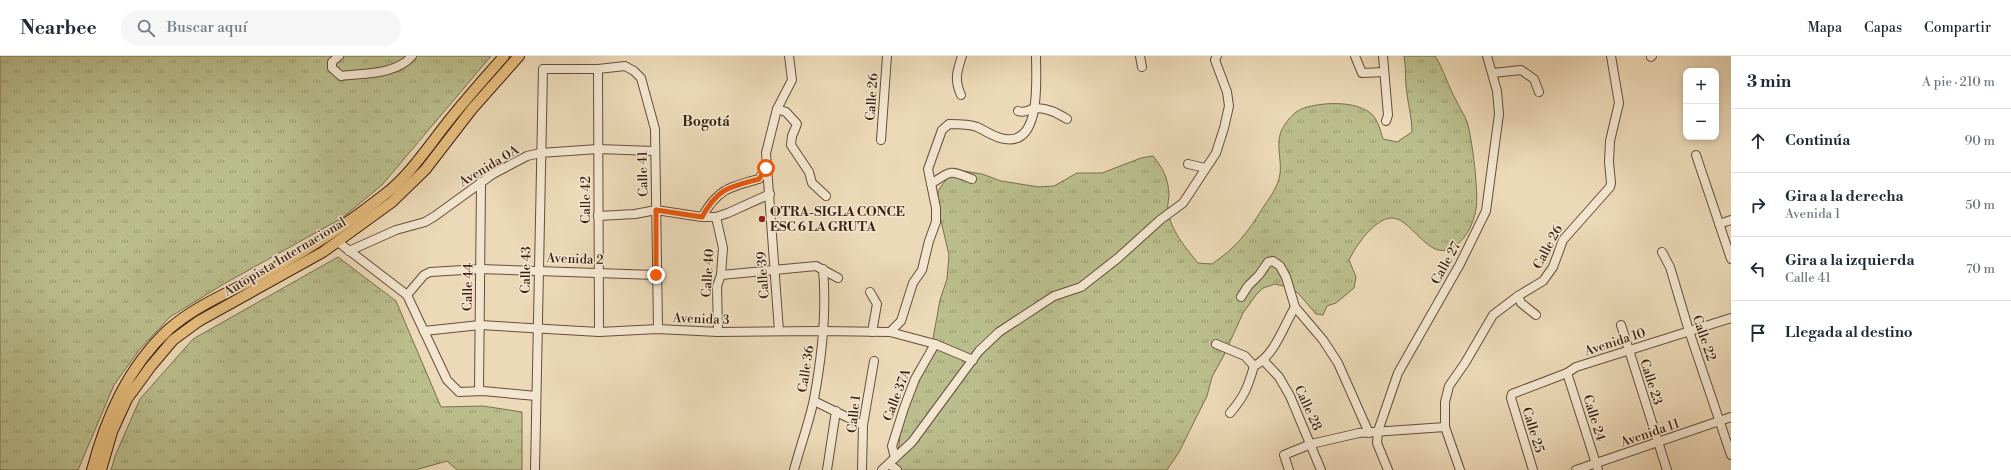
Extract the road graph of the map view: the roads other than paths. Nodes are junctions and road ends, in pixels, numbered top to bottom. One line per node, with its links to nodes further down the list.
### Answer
1 (339, 56): 2 (street)
2 (412, 56)
3 (504, 56): 101 (main road, Autopista Internacional)
4 (519, 56): 45 (main road, Autopista Internacional)
5 (789, 56): 21 (street, Calle 39)
6 (887, 56): 26 (street, Calle 26)
7 (962, 56): 20 (street)
8 (1036, 56): 22 (street)
9 (1140, 56): 15 (street)
10 (1217, 56): 33 (street)
11 (1355, 56): 17 (street)
12 (1383, 56): 17 (street)
13 (1487, 56): 18 (street, Calle 27)
14 (1611, 56): 59 (street, Calle 26)
15 (1142, 67)
16 (598, 69): 27 (street, Calle 42); 28 (street, Calle 41); 29 (street, Calle 43)
17 (1384, 72): 25 (street)
18 (1493, 73): 19 (street); 94 (street, Calle 27)
19 (1539, 92)
20 (961, 95)
21 (777, 108): 32 (street, Calle 39); 38 (street)
22 (1036, 108): 23 (street); 24 (street); 36 (street)
23 (1018, 111)
24 (1067, 119)
25 (1386, 122)
26 (881, 140)
27 (598, 149): 28 (street, Avenida 0A); 29 (street, Avenida 0A); 40 (street, Calle 42)
28 (654, 151): 39 (street, Calle 41)
29 (540, 152): 35 (street, Avenida 0A); 52 (street, Calle 43)
30 (1696, 155): 44 (street)
31 (1188, 164): 33 (street)
32 (768, 165): 37 (street, Calle 39); 41 (street)
33 (1205, 168): 79 (street)
34 (972, 179): 36 (street)
35 (481, 182): 46 (street, Avenida 0A); 49 (street, Calle 44)
36 (931, 184): 75 (street)
37 (770, 194): 42 (street); 50 (street, Calle 39)
38 (826, 196)
39 (656, 210): 40 (street); 41 (street); 54 (street, Calle 41)
40 (598, 216): 53 (street, Calle 42)
41 (702, 217): 42 (street)
42 (716, 217): 55 (street, Calle 40)
43 (1731, 220): 44 (street)
44 (1719, 224): 48 (street)
45 (338, 242): 46 (street); 102 (main road, Autopista Internacional)
46 (349, 251): 58 (street)
47 (1662, 252): 71 (street, Calle 22)
48 (1731, 260)
49 (480, 269): 52 (street, Avenida 2); 58 (street, Avenida 2); 64 (street, Calle 44)
50 (774, 269): 51 (street); 55 (street); 69 (street, Calle 39)
51 (823, 269): 56 (street); 70 (street, Calle 36)
52 (538, 270): 53 (street, Avenida 2); 67 (street, Calle 43)
53 (598, 272): 54 (street, Avenida 2); 72 (street, Calle 42)
54 (656, 275): 66 (street, Calle 41)
55 (721, 275): 73 (street, Calle 40)
56 (838, 278)
57 (870, 292): 74 (street)
58 (407, 295): 68 (street)
59 (1518, 296): 62 (street); 93 (street, Calle 26)
60 (1241, 297): 61 (street)
61 (1295, 308): 81 (street); 95 (street)
62 (1536, 315)
63 (1731, 318): 71 (street, Avenida 10)
64 (480, 325): 67 (street, Avenida 3); 68 (street, Avenida 3); 84 (street, Calle 44)
65 (1621, 325): 78 (street, Calle 23)
66 (658, 329): 72 (street, Avenida 3); 73 (street, Avenida 3)
67 (537, 330): 72 (street, Avenida 3); 85 (street, Calle 43)
68 (424, 331): 84 (street)
69 (779, 331): 70 (street, Avenida 3); 73 (street, Avenida 3)
70 (823, 331): 74 (street, Avenida 3); 87 (street, Calle 36)
71 (1689, 331): 78 (street, Avenida 10); 91 (street, Calle 22)
72 (599, 332)
73 (718, 332)
74 (872, 332): 75 (street, Avenida 3)
75 (890, 332): 76 (street, Avenida 3)
76 (935, 344): 79 (street, Avenida 3); 99 (street, Calle 37A)
77 (1216, 344): 82 (street)
78 (1627, 350): 83 (street, Avenida 10); 96 (street, Calle 23)
79 (973, 360): 99 (street)
80 (874, 361): 92 (street, Calle 1)
81 (1264, 361): 82 (street); 97 (street, Calle 28)
82 (1254, 366): 89 (street)
83 (1567, 373): 86 (street, Avenida 10); 100 (street, Calle 24)
84 (479, 391): 85 (street)
85 (536, 396): 103 (street, Calle 43)
86 (1511, 398): 113 (street, Calle 25)
87 (814, 401): 88 (street); 104 (street, Calle 36)
88 (836, 411): 92 (street); 105 (street)
89 (1230, 413)
90 (1731, 417): 91 (street, Avenida 11)
91 (1720, 421): 96 (street, Avenida 11); 98 (street, Calle 22)
92 (863, 425): 106 (street, Calle 1)
93 (1445, 427): 94 (street); 112 (street, Calle 26)
94 (1378, 431): 95 (street); 111 (street, Calle 27)
95 (1369, 433): 97 (street)
96 (1658, 443): 100 (street, Avenida 11); 115 (street, Calle 23)
97 (1311, 444): 109 (street); 110 (street, Calle 28)
98 (1731, 455)
99 (892, 461): 107 (street); 108 (street)
100 (1596, 467): 114 (street, Avenida 11)
101 (92, 470)
102 (101, 470)
103 (535, 470)
104 (794, 470)
105 (827, 470)
106 (862, 470)
107 (882, 470)
108 (897, 470)
109 (1289, 470)
110 (1321, 470)
111 (1388, 470)
112 (1460, 470)
113 (1533, 470)
114 (1576, 470)
115 (1667, 470)

